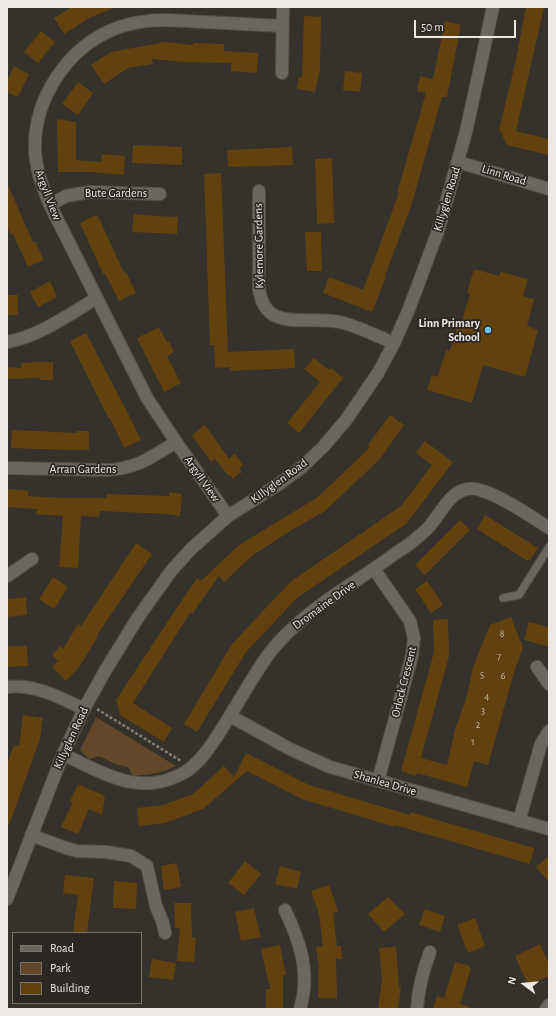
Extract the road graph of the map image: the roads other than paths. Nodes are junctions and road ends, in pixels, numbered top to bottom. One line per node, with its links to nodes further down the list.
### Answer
1 (283, 7): 3 (street)
2 (492, 7): 5 (street, Killyglen Road)
3 (282, 26): 4 (street); 9 (street, Argyll View)
4 (282, 73)
5 (458, 162): 6 (street, Linn Road); 12 (street, Killyglen Road)
6 (549, 189)
7 (259, 191): 12 (street, Kylemore Gardens)
8 (160, 194): 9 (street, Bute Gardens)
9 (50, 205): 10 (street, Argyll View)
10 (97, 298): 11 (street); 13 (street, Argyll View)
11 (7, 342)
12 (394, 343): 15 (street, Killyglen Road)
13 (176, 442): 14 (street, Arran Gardens); 15 (street, Argyll View)
14 (7, 468)
15 (228, 516): 25 (street, Killyglen Road)
16 (549, 528): 19 (street, Dromaine Drive)
17 (549, 548): 21 (lane)
18 (32, 560): 20 (street)
19 (374, 569): 26 (street, Dromaine Drive); 29 (street, Orlock Crescent)
20 (7, 576)
21 (503, 598)
22 (537, 667): 23 (street)
23 (549, 684)
24 (7, 687): 25 (street)
25 (86, 706): 28 (street, Killyglen Road)
26 (230, 716): 28 (street, Dromaine Drive); 29 (street, Shanlea Drive)
27 (549, 731): 30 (street)
28 (63, 754): 32 (street, Killyglen Road)
29 (378, 781): 30 (street, Shanlea Drive)
30 (519, 821): 31 (street, Shanlea Drive)
31 (549, 829)
32 (32, 834): 33 (street, Killyglen Road); 35 (street)
33 (7, 899)
34 (285, 910): 38 (street)
35 (165, 934)
36 (430, 952): 39 (street)
37 (549, 1005): 40 (street)
38 (300, 1009)
39 (417, 1009)
40 (546, 1009)

